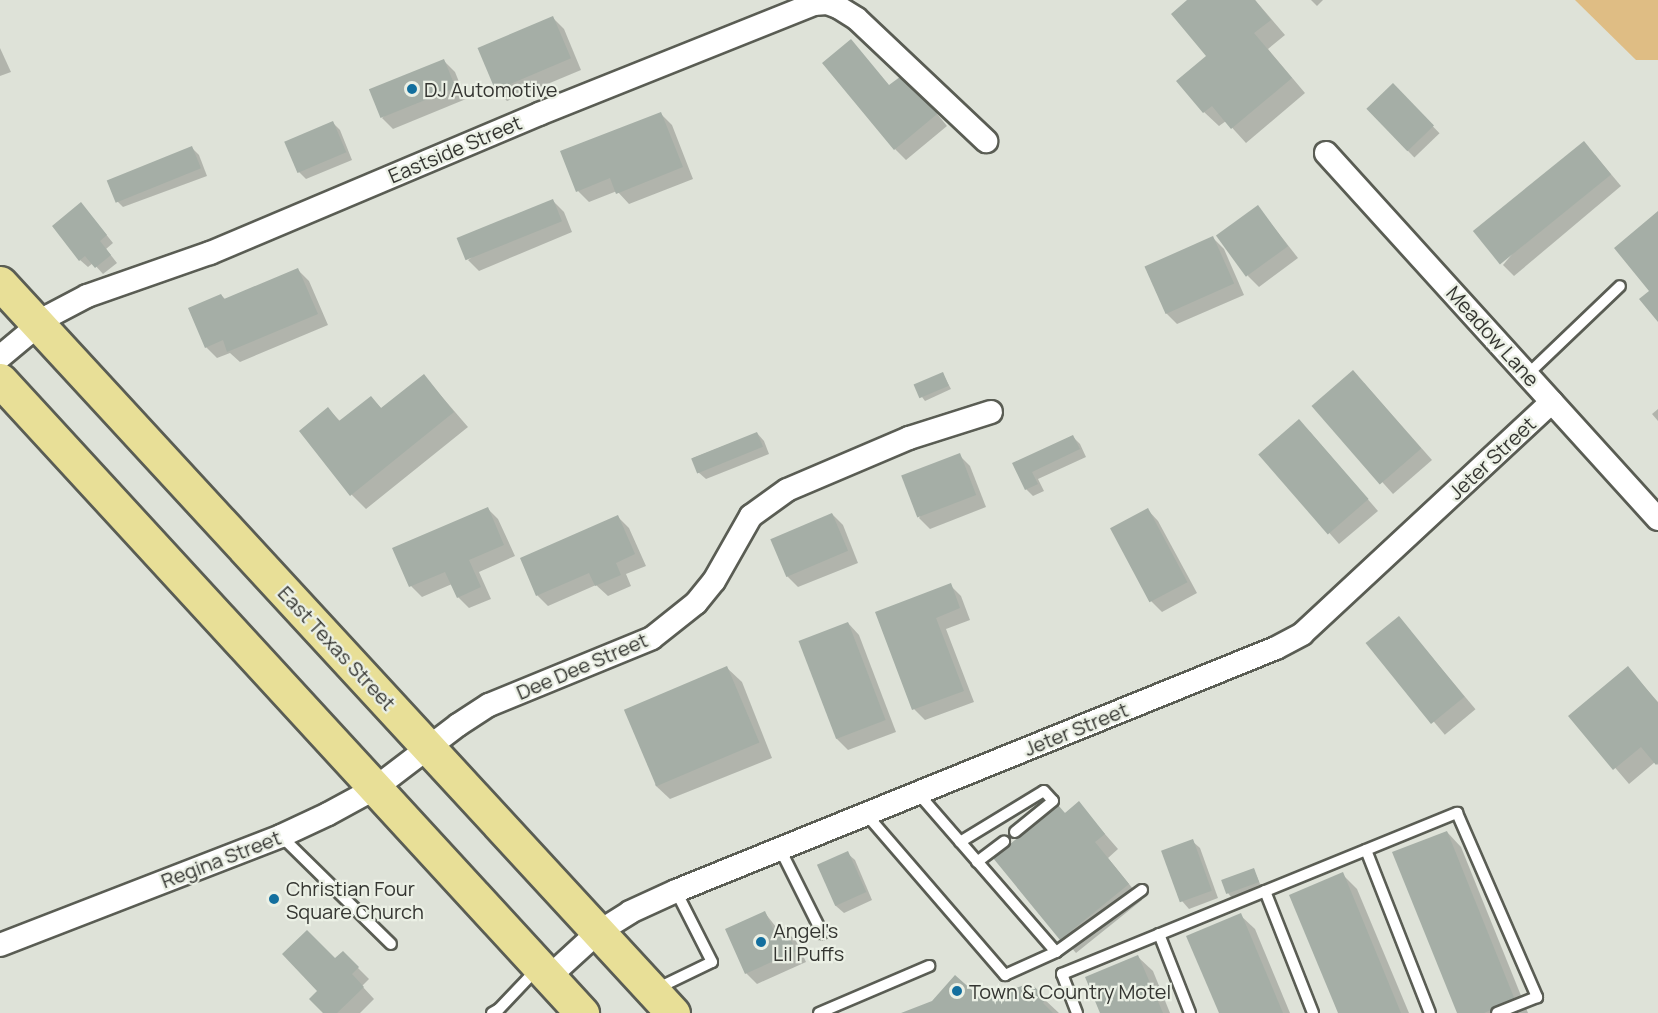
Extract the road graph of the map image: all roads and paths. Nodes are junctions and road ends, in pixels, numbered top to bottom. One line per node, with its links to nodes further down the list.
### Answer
1 (986, 141): 5 (street, Eastside Street)
2 (1326, 153): 7 (street, Meadow Lane)
3 (0, 283): 5 (main road, East Texas Street)
4 (1620, 286): 7 (lane)
5 (38, 325): 6 (street, Eastside Street); 12 (main road, East Texas Street)
6 (0, 357)
7 (1528, 374): 9 (street, Meadow Lane)
8 (0, 380): 13 (main road)
9 (1552, 402): 11 (street, Meadow Lane); 14 (street, Jeter Street)
10 (991, 411): 12 (street, Dee Dee Street)
11 (1658, 519)
12 (429, 748): 13 (street, Regina Street); 26 (main road, East Texas Street)
13 (374, 789): 17 (street, Regina Street); 33 (main road)
14 (918, 793): 15 (street, Jeter Street); 18 (lane)
15 (866, 814): 20 (street, Jeter Street); 31 (lane)
16 (1015, 832): 18 (lane)
17 (281, 836): 29 (lane); 30 (street, Regina Street)
18 (960, 842): 22 (lane)
19 (1004, 842): 22 (lane)
20 (780, 849): 24 (street, Jeter Street); 27 (lane)
21 (1366, 850): 25 (lane); 41 (lane); 42 (lane)
22 (977, 862): 31 (lane)
23 (1142, 890): 31 (lane)
24 (676, 891): 26 (street, Jeter Street); 34 (lane)
25 (1265, 891): 28 (lane); 40 (lane)
26 (597, 933): 33 (street, Jeter Street); 34 (main road, East Texas Street)
27 (822, 933)
28 (1159, 934): 38 (lane); 39 (lane)
29 (391, 944)
30 (0, 945)
31 (1056, 952)
32 (929, 966): 37 (lane)
33 (544, 972): 35 (lane); 36 (main road)
34 (663, 1002)
35 (492, 1013)
36 (582, 1013)
37 (819, 1013)
38 (1077, 1013)
39 (1190, 1013)
40 (1312, 1013)
41 (1430, 1013)
42 (1497, 1013)

